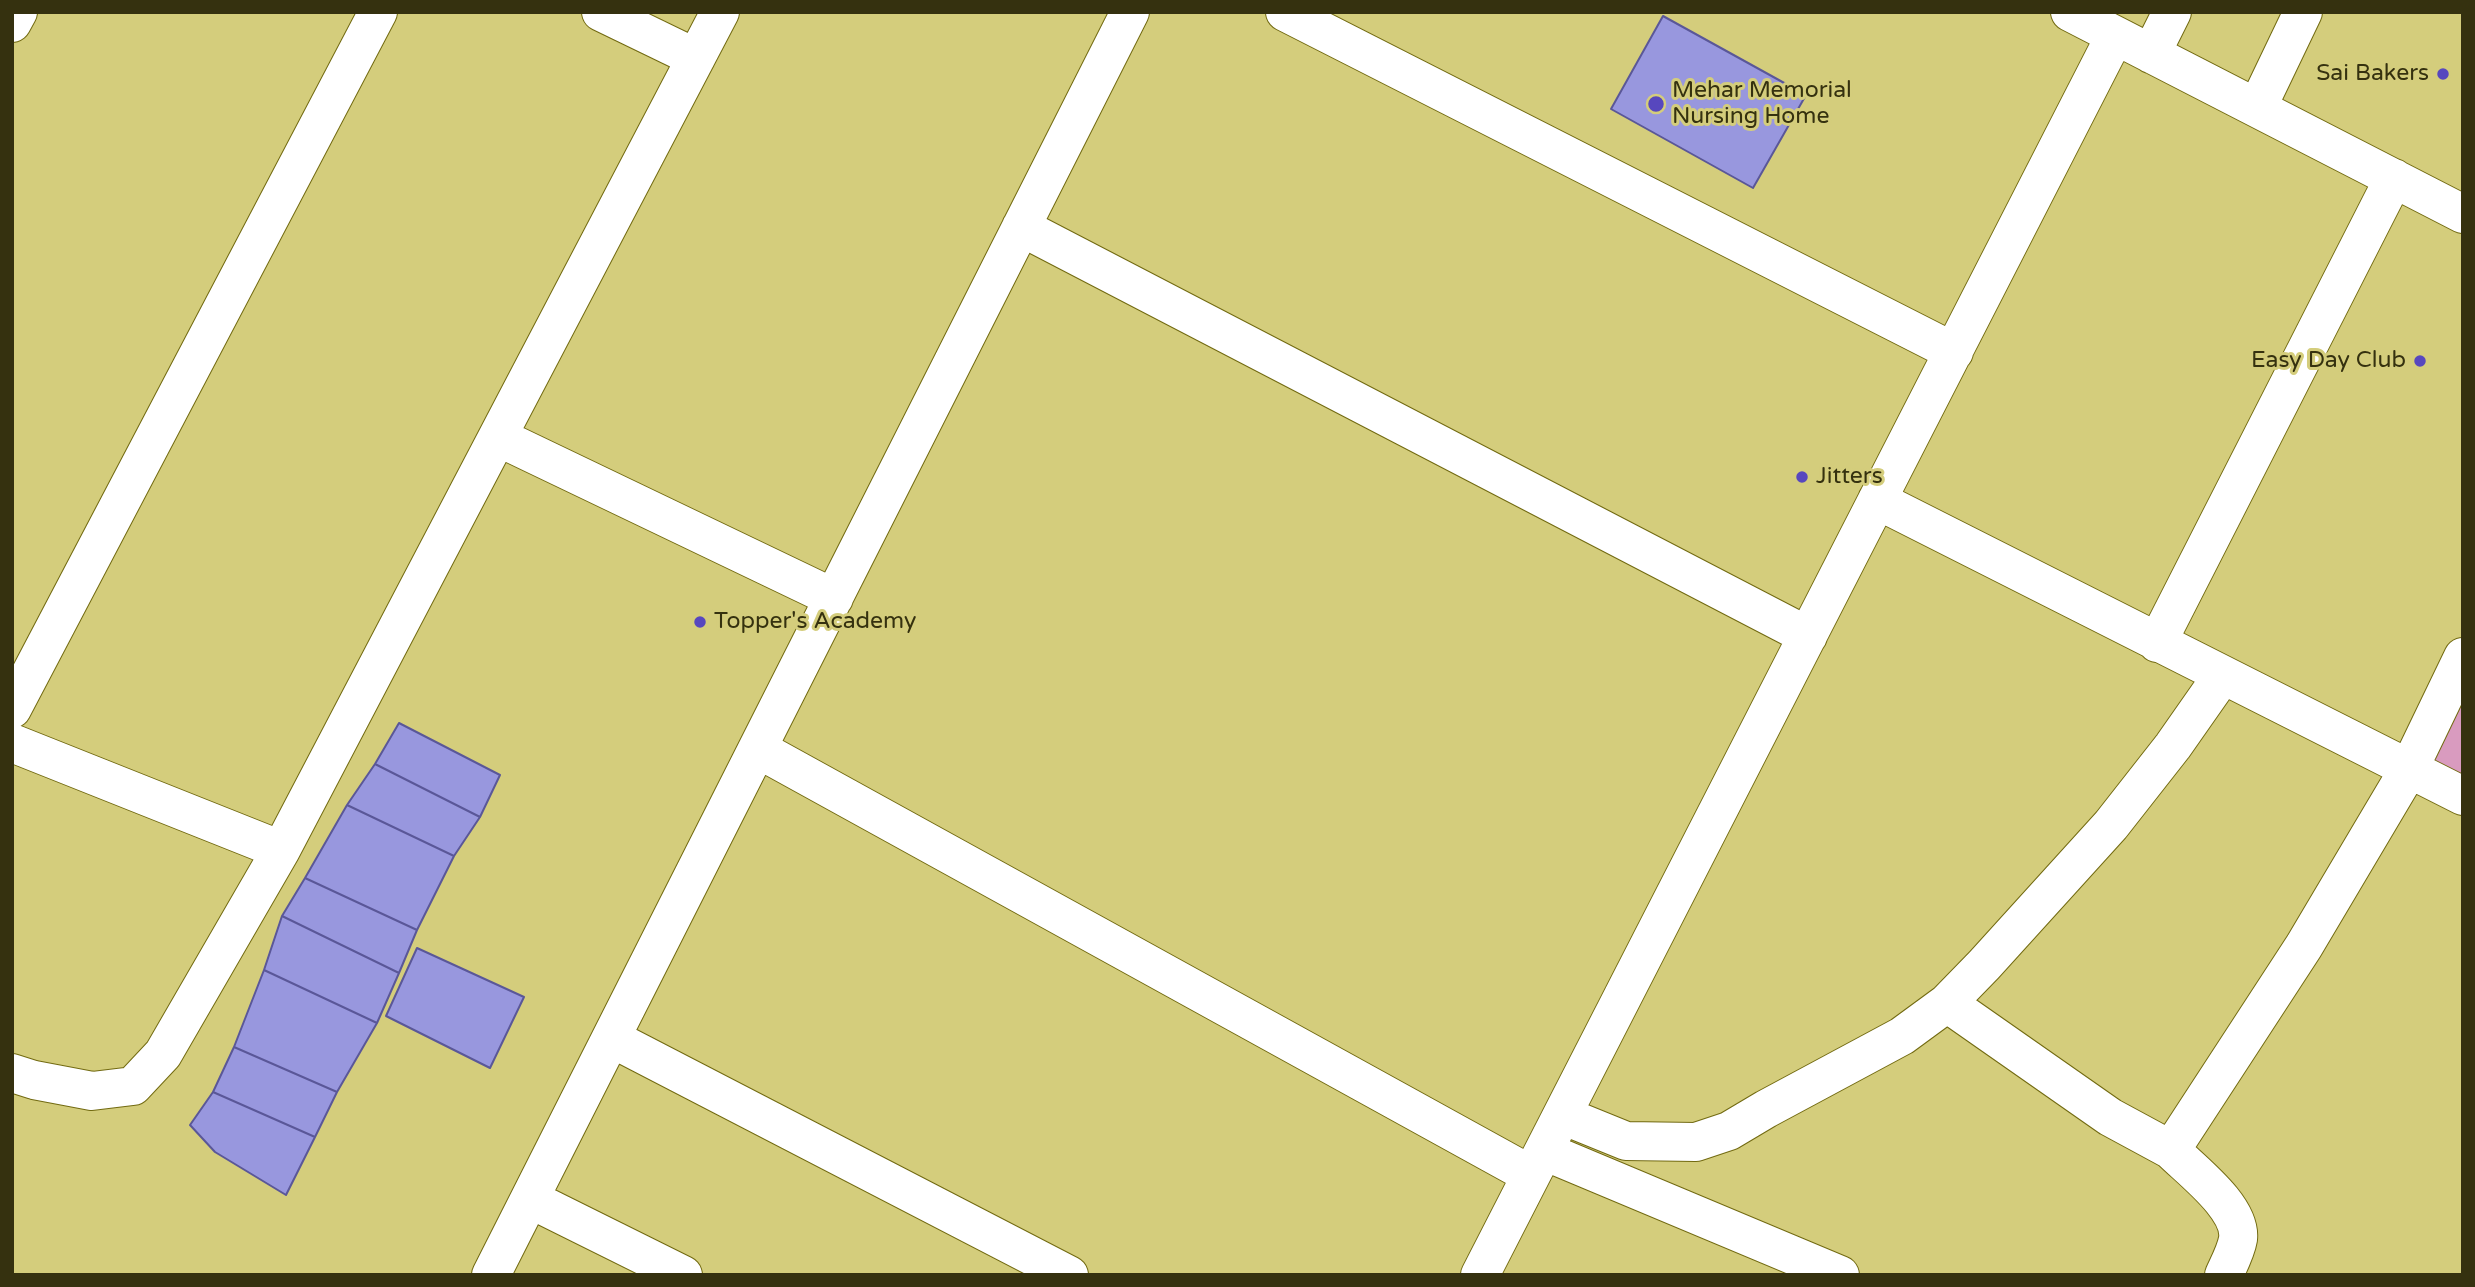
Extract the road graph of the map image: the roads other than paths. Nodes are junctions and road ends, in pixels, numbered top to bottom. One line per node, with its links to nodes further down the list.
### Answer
1 (18, 12): 10 (street)
2 (378, 12): 26 (street)
3 (601, 12): 13 (street)
4 (720, 12): 13 (street)
5 (1130, 12): 17 (street)
6 (1285, 12): 18 (street)
7 (2070, 12): 11 (street)
8 (2172, 12): 12 (street)
9 (2303, 12): 14 (street)
10 (12, 23)
11 (2115, 36): 12 (street); 18 (street)
12 (2151, 54): 14 (street)
13 (696, 58): 19 (street)
14 (2256, 108): 15 (street)
15 (2394, 178): 16 (street); 23 (street)
16 (2463, 214)
17 (1021, 227): 21 (street); 22 (street)
18 (1954, 352): 20 (street)
19 (498, 437): 21 (street); 31 (street)
20 (1877, 500): 22 (street); 23 (street)
21 (834, 598): 28 (street)
22 (1808, 636): 35 (street)
23 (2157, 643): 25 (street)
24 (2463, 657): 29 (street)
25 (2222, 676): 29 (street); 32 (street)
26 (12, 709)
27 (12, 743): 31 (street)
28 (758, 749): 33 (street); 37 (street)
29 (2409, 769): 30 (street); 36 (street)
30 (2463, 796)
31 (281, 850): 34 (street)
32 (1947, 1003): 35 (street); 36 (street)
33 (611, 1038): 38 (street); 41 (street)
34 (12, 1073)
35 (1562, 1115): 37 (street)
36 (2171, 1150): 44 (street)
37 (1537, 1163): 42 (street); 43 (street)
38 (530, 1199): 39 (street); 40 (street)
39 (491, 1275)
40 (682, 1275)
41 (1069, 1275)
42 (1480, 1275)
43 (1840, 1275)
44 (2224, 1275)

